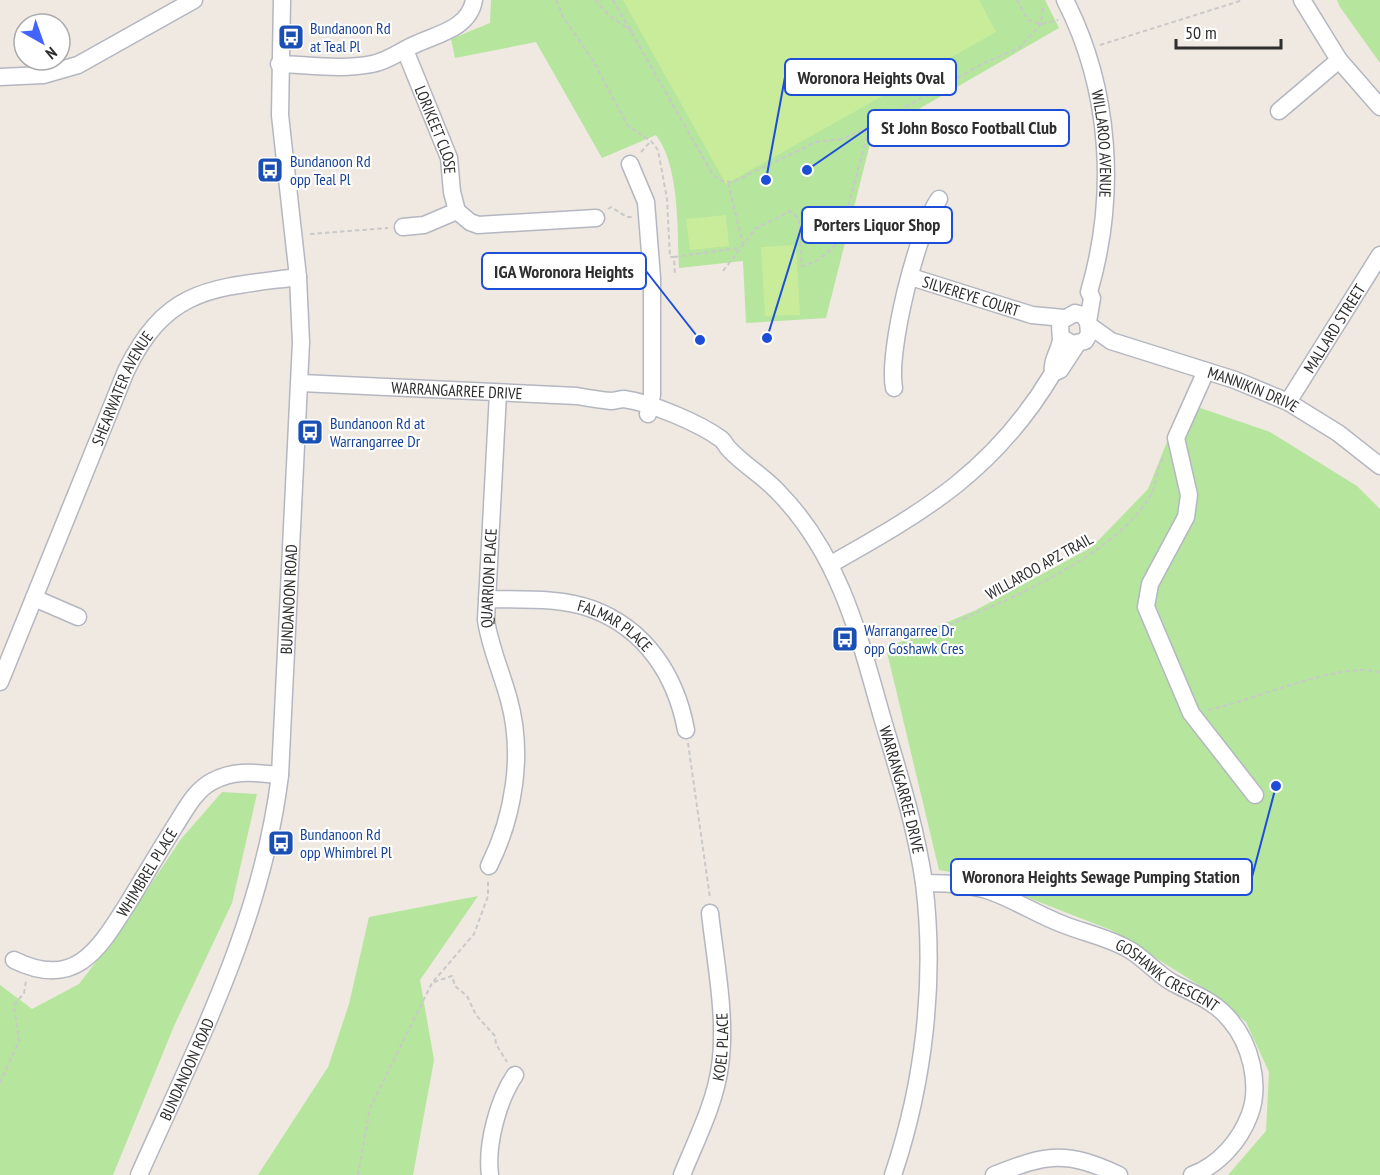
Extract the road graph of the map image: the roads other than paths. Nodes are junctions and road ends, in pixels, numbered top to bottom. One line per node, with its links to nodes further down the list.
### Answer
1 (194, 0): 9 (street)
2 (282, 0): 8 (street, BUNDANOON ROAD)
3 (474, 0): 6 (street)
4 (1302, 0): 7 (street)
5 (1068, 6): 20 (street, WILLAROO AVENUE)
6 (409, 47): 8 (street); 14 (street, LORIKEET CLOSE)
7 (1339, 60): 10 (street); 11 (street)
8 (279, 64): 18 (street, BUNDANOON ROAD)
9 (0, 77)
10 (1380, 107)
11 (1279, 111)
12 (630, 164): 26 (street)
13 (939, 199): 19 (street, SILVEREYE COURT)
14 (457, 211): 15 (street); 16 (street)
15 (596, 218)
16 (403, 227)
17 (1380, 255): 25 (street, MALLARD STREET)
18 (298, 277): 22 (street, BUNDANOON ROAD); 29 (street, SHEARWATER AVENUE)
19 (911, 277): 20 (street, SILVEREYE COURT); 23 (street, SILVEREYE COURT)
20 (1074, 329): 21 (street, MANNIKIN DRIVE); 28 (street, WILLAROO AVENUE)
21 (1206, 372): 25 (street, MANNIKIN DRIVE); 35 (street)
22 (301, 383): 24 (street, WARRANGARREE DRIVE); 34 (street, BUNDANOON ROAD)
23 (894, 388)
24 (498, 393): 26 (street, WARRANGARREE DRIVE); 30 (street, QUARRION PLACE)
25 (1288, 402): 27 (street, MANNIKIN DRIVE)
26 (649, 410): 28 (street, WARRANGARREE DRIVE)
27 (1380, 466)
28 (831, 564): 37 (street, WARRANGARREE DRIVE)
29 (34, 598): 31 (street); 32 (street, SHEARWATER AVENUE)
30 (487, 599): 33 (street, FALMAR PLACE); 36 (street, QUARRION PLACE)
31 (78, 616)
32 (0, 682)
33 (686, 730)
34 (280, 775): 39 (street, WHIMBREL PLACE); 41 (street, BUNDANOON ROAD)
35 (1256, 795)
36 (489, 866)
37 (924, 883): 44 (street, WARRANGARREE DRIVE); 47 (street, GOSHAWK CRESCENT)
38 (710, 913): 43 (street, KOEL PLACE)
39 (21, 963)
40 (514, 1075): 42 (street)
41 (139, 1175)
42 (490, 1175)
43 (682, 1175)
44 (893, 1175)
45 (994, 1175): 46 (street)
46 (1119, 1175)
47 (1192, 1175)

